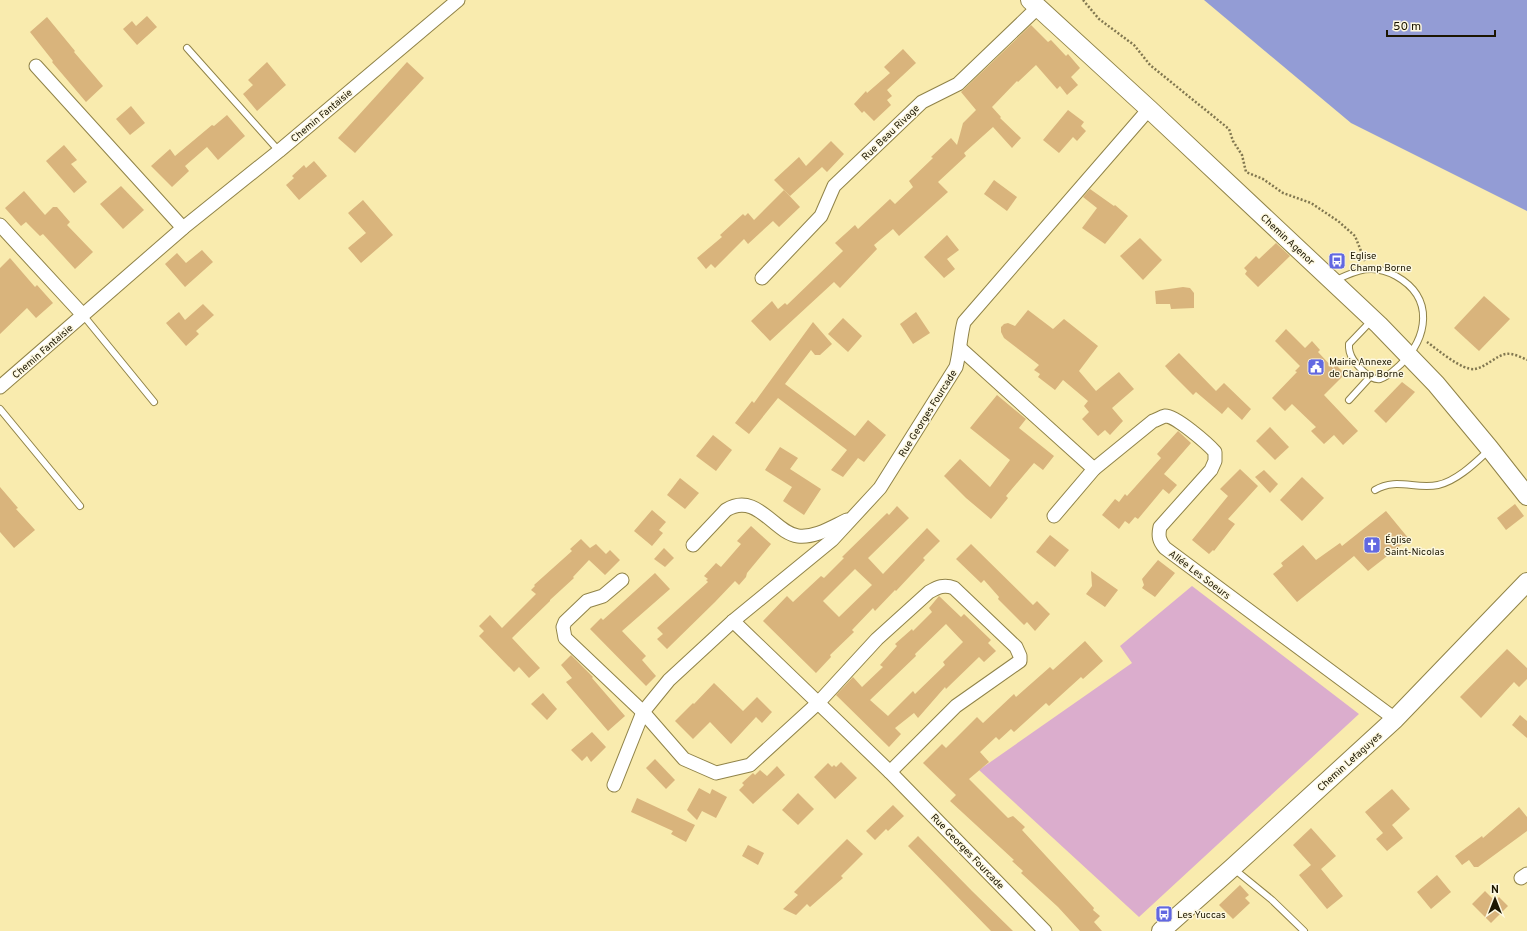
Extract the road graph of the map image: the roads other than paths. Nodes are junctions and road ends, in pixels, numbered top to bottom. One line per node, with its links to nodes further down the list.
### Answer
1 (458, 0): 6 (street, Chemin Fantaisie)
2 (1033, 3): 5 (main road, Chemin Agenor); 9 (street, Rue Beau Rivage)
3 (187, 48): 6 (lane)
4 (36, 66): 8 (street)
5 (1149, 109): 10 (main road, Chemin Agenor); 13 (street, Rue Georges Fourcade)
6 (279, 151): 8 (street, Chemin Fantaisie)
7 (0, 225): 11 (street)
8 (183, 228): 11 (street, Chemin Fantaisie)
9 (762, 278)
10 (1333, 282): 12 (main road, Chemin Agenor); 14 (lane)
11 (83, 315): 16 (street, Chemin Fantaisie); 18 (lane)
12 (1373, 319): 14 (main road, Chemin Agenor); 15 (lane)
13 (961, 349): 21 (street); 26 (street, Rue Georges Fourcade)
14 (1409, 356): 15 (lane); 20 (main road, Chemin Agenor)
15 (1370, 377): 17 (lane)
16 (0, 387)
17 (1349, 400)
18 (154, 402)
19 (0, 409): 24 (lane)
20 (1490, 449): 22 (lane); 23 (main road, Chemin Agenor)
21 (1094, 469): 25 (street, Allée Les Soeurs); 33 (street, Allée Les Soeurs)
22 (1375, 490)
23 (1527, 496)
24 (80, 506)
25 (1054, 516)
26 (853, 518): 27 (street); 30 (street, Rue Georges Fourcade)
27 (693, 545)
28 (622, 580): 32 (street)
29 (1527, 582): 33 (main road, Chemin Lefaguyes)
30 (733, 621): 31 (street, Rue Georges Fourcade); 32 (street, Rue Georges Fourcade)
31 (819, 702): 32 (street); 34 (street, Rue Georges Fourcade); 34 (street)
32 (643, 712): 35 (street, Rue Georges Fourcade)
33 (1395, 719): 36 (main road, Chemin Lefaguyes)
34 (890, 772): 37 (street, Rue Georges Fourcade)
35 (614, 785)
36 (1232, 868): 38 (main road, Chemin Lefaguyes); 39 (lane)
37 (1046, 931)
38 (1161, 931)
39 (1304, 931)

